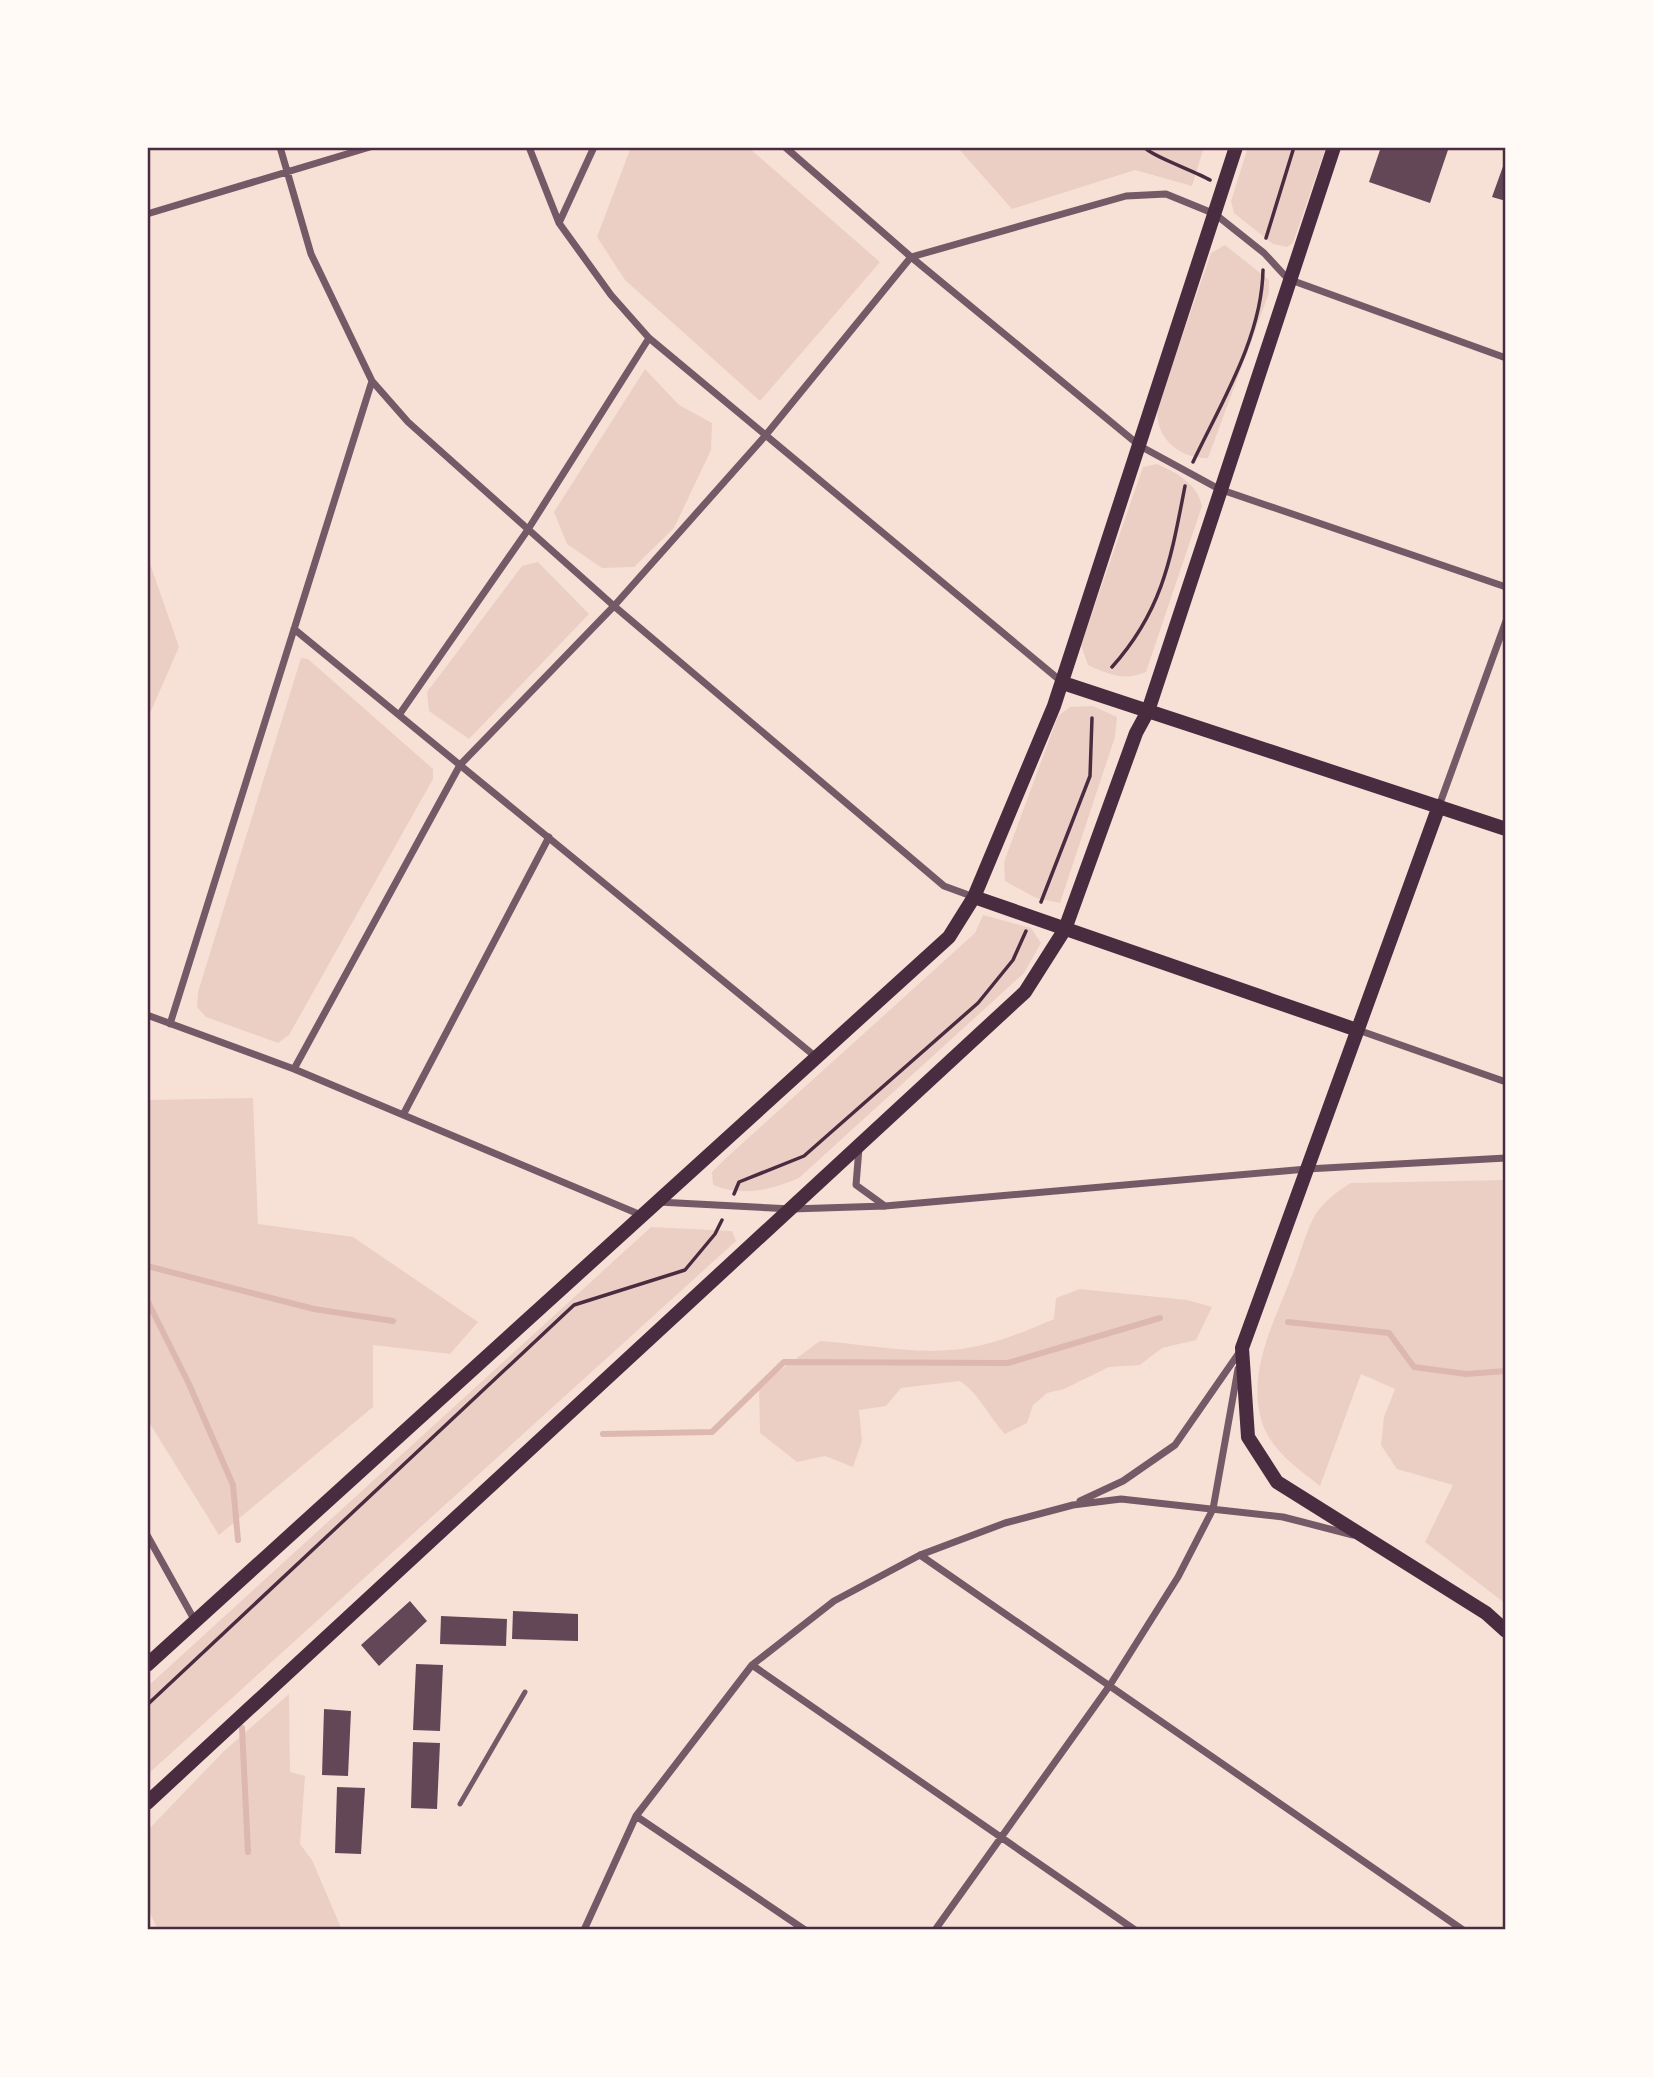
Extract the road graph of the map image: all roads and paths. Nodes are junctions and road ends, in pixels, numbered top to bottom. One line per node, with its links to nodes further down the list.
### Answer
1 (280, 147): 10 (street)
2 (370, 147): 10 (street)
3 (529, 147): 14 (street)
4 (594, 147): 14 (street)
5 (785, 147): 16 (street)
6 (1144, 147): 11 (path)
7 (1236, 147): 11 (main road)
8 (1294, 147): 15 (path)
9 (1334, 147): 17 (main road)
10 (286, 171): 12 (street); 20 (street)
11 (1223, 188): 13 (main road)
12 (147, 214)
13 (1215, 214): 16 (street); 17 (street); 22 (main road)
14 (559, 223): 18 (street)
15 (1268, 225)
16 (911, 257): 21 (street); 22 (street)
17 (1288, 279): 19 (street); 23 (main road)
18 (649, 338): 21 (street); 24 (street)
19 (1506, 358)
20 (372, 381): 24 (street); 28 (street)
21 (765, 436): 26 (street); 29 (street)
22 (1140, 446): 23 (street); 29 (main road)
23 (1219, 489): 25 (street); 30 (main road)
24 (527, 531): 26 (street); 31 (street)
25 (1506, 587)
26 (614, 606): 33 (street); 37 (street)
27 (1506, 621): 34 (street)
28 (295, 629): 31 (street); 41 (street)
29 (1063, 683): 30 (main road); 37 (main road)
30 (1148, 711): 34 (main road); 39 (main road)
31 (399, 715): 33 (street)
32 (1092, 718): 38 (path)
33 (460, 765): 36 (street); 44 (street)
34 (1438, 806): 35 (main road); 42 (main road)
35 (1506, 829)
36 (549, 837): 43 (street); 46 (street)
37 (974, 897): 38 (main road); 43 (main road)
38 (1032, 918): 39 (main road); 51 (path)
39 (1065, 929): 42 (main road); 47 (main road)
40 (147, 1015): 41 (street)
41 (170, 1024): 44 (street)
42 (1357, 1030): 45 (street); 49 (main road)
43 (816, 1057): 50 (main road)
44 (294, 1069): 46 (street)
45 (1506, 1082)
46 (403, 1115): 54 (street)
47 (859, 1147): 52 (street); 53 (main road)
48 (1506, 1158): 49 (street)
49 (1307, 1169): 52 (street); 55 (main road)
50 (657, 1202): 51 (street); 54 (main road)
51 (728, 1206): 53 (street); 67 (path)
52 (886, 1206): 53 (street)
53 (792, 1209): 68 (main road)
54 (640, 1215): 61 (main road)
55 (1242, 1348): 56 (street); 57 (street); 59 (main road)
56 (1073, 1505): 57 (street); 60 (street)
57 (1213, 1509): 59 (street); 65 (street)
58 (147, 1535): 61 (street)
59 (1368, 1539): 62 (main road)
60 (920, 1555): 64 (street); 65 (street)
61 (195, 1621): 63 (main road)
62 (1506, 1630)
63 (147, 1665)
64 (752, 1665): 70 (street); 71 (street)
65 (1110, 1685): 71 (street); 76 (street)
66 (525, 1692): 69 (lane)
67 (147, 1705)
68 (147, 1803)
69 (460, 1804)
70 (636, 1816): 72 (street); 73 (street)
71 (1000, 1836): 74 (street); 75 (street)
72 (584, 1930)
73 (805, 1930)
74 (935, 1930)
75 (1135, 1930)
76 (1463, 1930)

